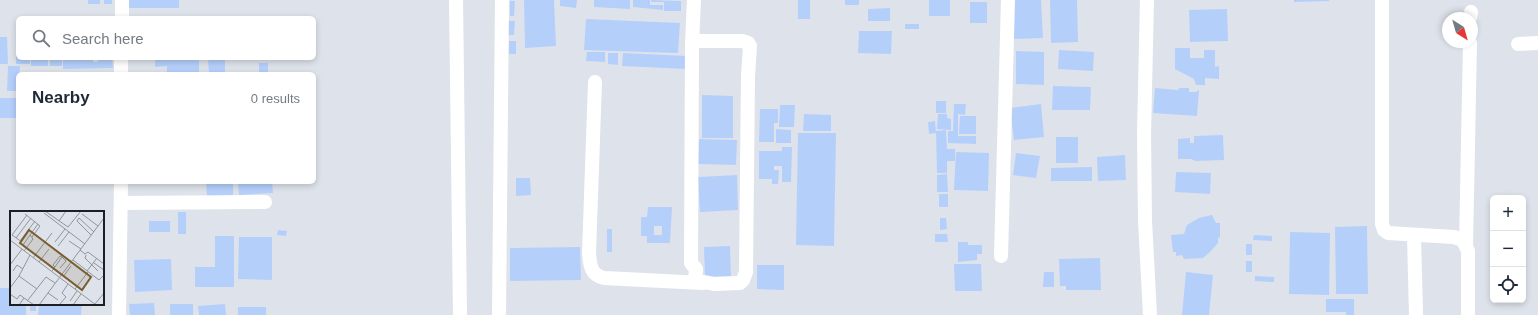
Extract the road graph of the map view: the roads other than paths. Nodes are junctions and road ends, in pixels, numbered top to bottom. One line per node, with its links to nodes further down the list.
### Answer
1 (122, 0): 8 (street)
2 (456, 0): 24 (street)
3 (502, 0): 25 (street)
4 (694, 0): 9 (street)
5 (1008, 0): 21 (street)
6 (1147, 0): 26 (street)
7 (1382, 0): 19 (street)
8 (122, 16)
9 (692, 41): 22 (street); 22 (street)
10 (1538, 43): 11 (street)
11 (1518, 44)
12 (1470, 48): 20 (street)
13 (122, 60): 14 (street)
14 (121, 72)
15 (595, 82): 22 (street)
16 (121, 184): 18 (street)
17 (265, 202): 18 (street)
18 (121, 203): 23 (street)
19 (1414, 236): 20 (street); 27 (street)
20 (1466, 246): 28 (street)
21 (1001, 256)
22 (714, 284)
23 (119, 315)
24 (460, 315)
25 (499, 315)
26 (1150, 315)
27 (1416, 315)
28 (1468, 315)

